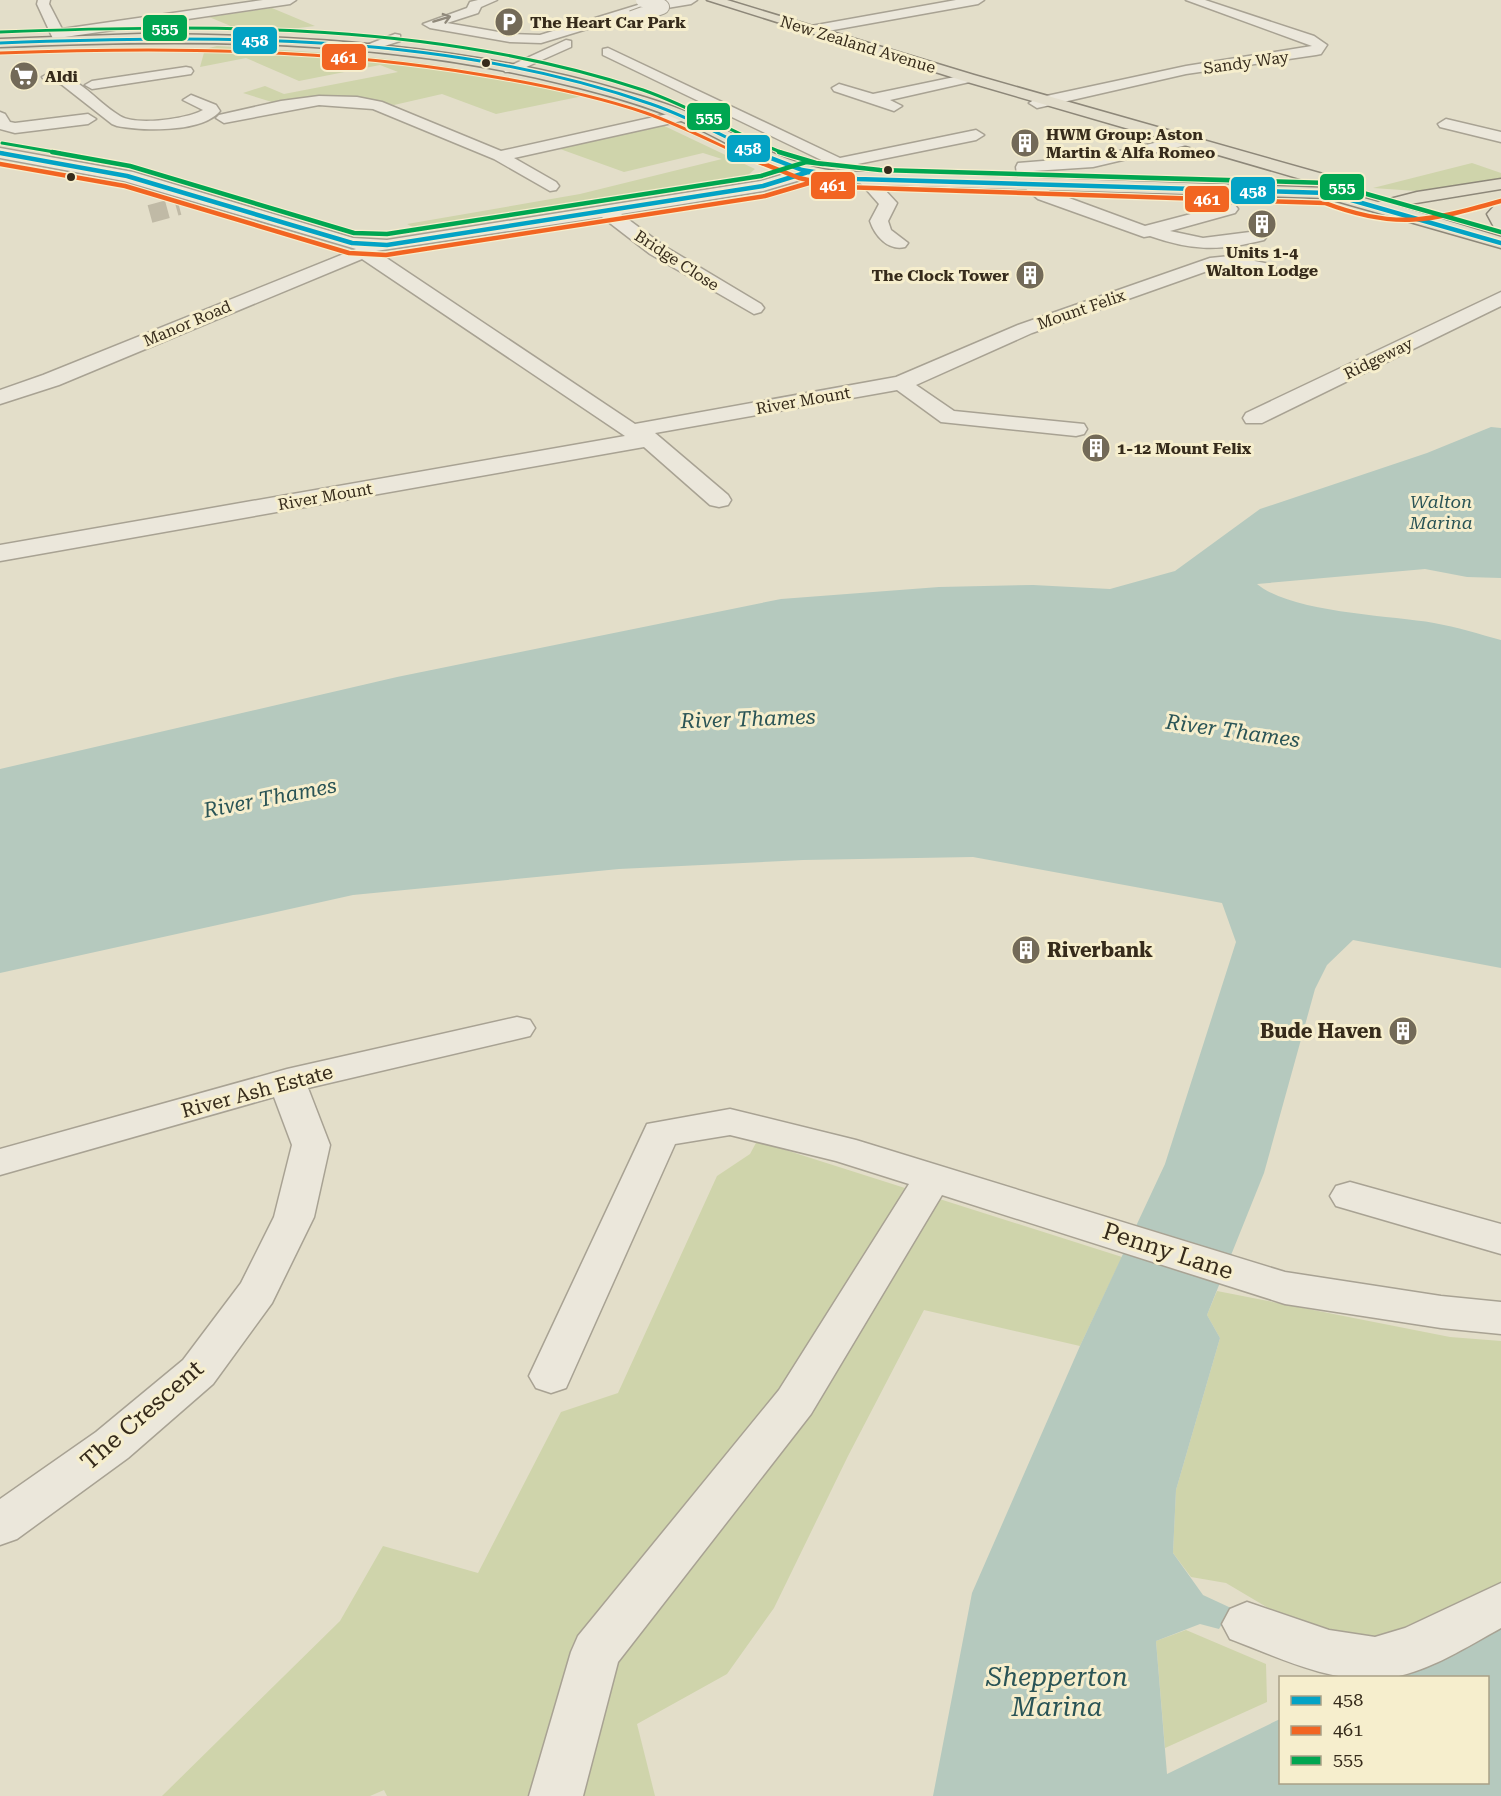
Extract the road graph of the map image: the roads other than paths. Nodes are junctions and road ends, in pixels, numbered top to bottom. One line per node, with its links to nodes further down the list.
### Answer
1 (44, 0): 16 (street)
2 (290, 0): 16 (street)
3 (491, 0): 15 (street, one-way to 3)
4 (643, 0): 11 (street, bridge)
5 (657, 0): 13 (street)
6 (691, 0): 15 (street)
7 (713, 0): 14 (main road, New Zealand Avenue)
8 (978, 0): 14 (street)
9 (1192, 0): 30 (street, Sandy Way)
10 (619, 2): 11 (street)
11 (627, 17): 22 (street); 23 (street)
12 (535, 23): 13 (street)
13 (513, 30): 15 (street)
14 (811, 30): 26 (main road, New Zealand Avenue)
15 (496, 36)
16 (58, 37): 18 (main road); 19 (main road)
17 (395, 38): 19 (street)
18 (0, 43)
19 (366, 48): 22 (main road)
20 (609, 57): 40 (street)
21 (85, 62): 24 (street)
22 (488, 64): 23 (main road)
23 (510, 69): 33 (main road)
24 (186, 71)
25 (48, 77): 38 (street)
26 (969, 78): 28 (street); 30 (main road, New Zealand Avenue)
27 (839, 88): 28 (street)
28 (872, 99): 32 (street)
29 (190, 100): 38 (street)
30 (1043, 101): 44 (main road, New Zealand Avenue)
31 (60, 109): 36 (street)
32 (904, 110)
33 (681, 116): 43 (main road); 48 (street)
34 (0, 117): 36 (street)
35 (224, 118): 48 (street)
36 (88, 119): 38 (street)
37 (1446, 124): 42 (street)
38 (136, 128)
39 (888, 134): 46 (street)
40 (778, 135): 43 (street); 49 (street)
41 (976, 135): 46 (street)
42 (1501, 137)
43 (736, 142): 50 (main road)
44 (1178, 143): 52 (main road, New Zealand Avenue); 53 (street); 55 (main road, New Zealand Avenue)
45 (851, 146): 49 (street)
46 (923, 147): 49 (street)
47 (0, 153): 60 (street)
48 (500, 156): 56 (street)
49 (878, 157)
50 (808, 172): 51 (main road); 64 (street)
51 (865, 179): 53 (main road); 71 (street)
52 (1285, 180): 53 (main road); 55 (main road, New Zealand Avenue)
53 (1026, 182): 57 (main road); 62 (street)
54 (1501, 184): 66 (main road)
55 (1327, 185): 57 (main road); 66 (main road)
56 (550, 186)
57 (1093, 187): 62 (street)
58 (1501, 190): 63 (main road)
59 (244, 192): 73 (street)
60 (204, 198): 61 (street); 73 (street)
61 (179, 206)
62 (1076, 207): 69 (street)
63 (1426, 208): 66 (main road); 68 (main road)
64 (603, 209): 73 (street); 76 (street, Bridge Close)
65 (1229, 209): 69 (street)
66 (1391, 209): 72 (main road)
67 (1501, 209): 68 (main road)
68 (1501, 227)
69 (1143, 234): 70 (street)
70 (1258, 236)
71 (899, 243)
72 (1501, 243)
73 (363, 247): 78 (street, Manor Road); 81 (street)
74 (1267, 268): 77 (street, Mount Felix)
75 (1501, 298): 79 (street, Ridgeway)
76 (754, 308)
77 (901, 383): 80 (street); 81 (street, River Mount)
78 (0, 398)
79 (1254, 418)
80 (1076, 429)
81 (640, 435): 82 (street); 83 (street, River Mount)
82 (718, 500)
83 (0, 553)
84 (517, 1028): 85 (street, River Ash Estate)
85 (287, 1080): 86 (street, River Ash Estate); 92 (street, The Crescent)
86 (0, 1162)
87 (933, 1177): 90 (street, Penny Lane); 91 (street, Penny Lane); 95 (street)
88 (1350, 1196): 89 (street)
89 (1501, 1239)
90 (1501, 1318)
91 (551, 1376)
92 (0, 1525)
93 (1501, 1604): 94 (street)
94 (1247, 1624)
95 (556, 1796)

